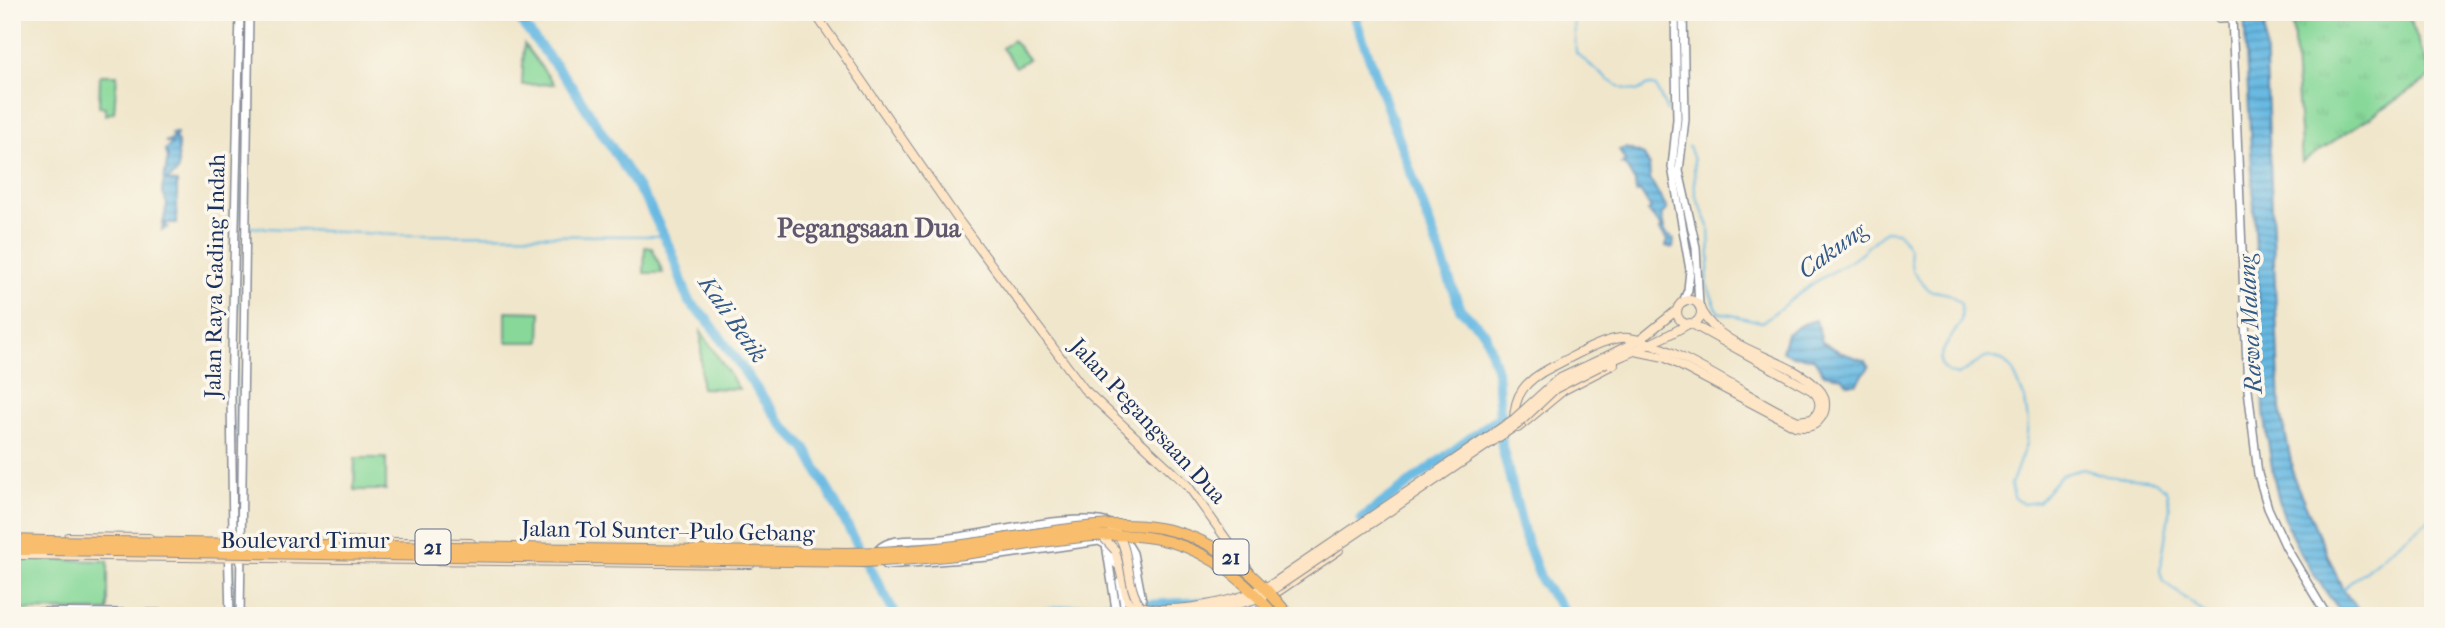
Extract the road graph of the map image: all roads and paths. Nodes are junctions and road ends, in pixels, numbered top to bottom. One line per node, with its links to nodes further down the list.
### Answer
1 (240, 12): 23 (street, Jalan Raya Gading Indah)
2 (249, 12): 24 (street, Jalan Raya Gading Indah)
3 (814, 12): 35 (main road, Jalan Pegangsaan Dua)
4 (1675, 12): 7 (street)
5 (1683, 12): 7 (street)
6 (2217, 12): 47 (street)
7 (1681, 123): 8 (street); 9 (street)
8 (1680, 306): 9 (main road); 10 (main road); 11 (main road)
9 (1700, 308): 10 (main road); 16 (main road)
10 (1690, 323): 12 (main road); 16 (main road)
11 (1641, 339): 12 (main road); 15 (main road); 17 (main road)
12 (1650, 343): 13 (main road); 16 (main road)
13 (1633, 351): 14 (main road); 16 (main road)
14 (1624, 356): 15 (main road); 18 (main road)
15 (1605, 360): 29 (main road, Boulevard Timur, bridge); 33 (main road, Boulevard Timur, bridge)
16 (1715, 381)
17 (1519, 390): 18 (main road); 19 (main road)
18 (1537, 412): 19 (main road)
19 (1515, 430): 35 (main road, bridge)
20 (1051, 524): 21 (street); 28 (street); 29 (street)
21 (1120, 531): 25 (street); 26 (street)
22 (12, 538): 23 (main road, Boulevard Timur); 46 (highway, Jalan Tol Sunter–Pulo Gebang / 21, bridge)
23 (228, 540): 24 (main road, Boulevard Timur); 31 (street, Jalan Raya Gading Indah)
24 (240, 540): 27 (main road, Boulevard Timur); 32 (street, Jalan Raya Gading Indah)
25 (1106, 545): 28 (street); 36 (street)
26 (1128, 545): 41 (street, bridge); 42 (street, bridge)
27 (831, 548): 29 (main road, Boulevard Timur, bridge); 34 (main road)
28 (1054, 548): 33 (street)
29 (883, 550)
30 (14, 554): 31 (main road, Boulevard Timur); 44 (highway, Jalan Tol Sunter–Pulo Gebang / 21, bridge)
31 (228, 559): 32 (main road, Boulevard Timur); 39 (street, Jalan Raya Gading Indah)
32 (240, 559): 34 (main road, Boulevard Timur); 39 (street, Jalan Raya Gading Indah)
33 (874, 560): 34 (main road, Boulevard Timur, bridge)
34 (828, 562)
35 (1270, 597): 43 (street); 45 (main road, Jalan Pegangsaan Dua)
36 (1119, 601): 38 (street); 40 (street)
37 (12, 612): 39 (street)
38 (1117, 614)
39 (235, 615)
40 (1126, 616)
41 (1139, 616)
42 (1145, 616)
43 (1197, 616)
44 (1275, 616)
45 (1284, 616)
46 (1289, 616)
47 (2327, 616)

